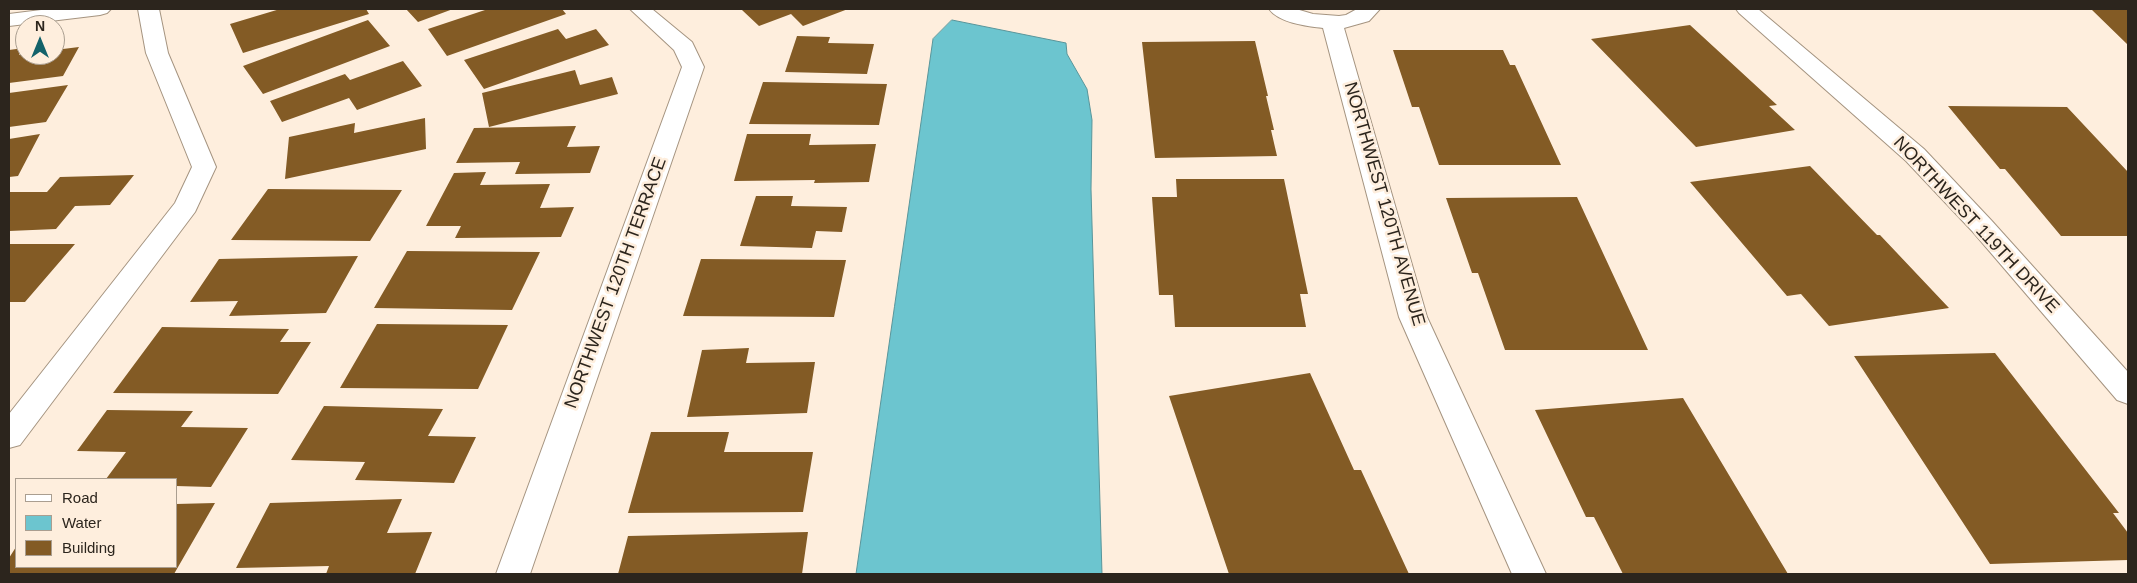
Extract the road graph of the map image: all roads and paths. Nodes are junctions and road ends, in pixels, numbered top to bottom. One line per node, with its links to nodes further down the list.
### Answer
1 (100, 9): 7 (street)
2 (148, 9): 10 (street)
3 (640, 9): 11 (street, NORTHWEST 120TH TERRACE)
4 (1280, 9): 8 (street)
5 (1369, 9): 8 (street)
6 (1746, 9): 9 (street, NORTHWEST 119TH DRIVE)
7 (9, 20)
8 (1332, 23): 12 (street, NORTHWEST 120TH AVENUE)
9 (2128, 392)
10 (9, 436)
11 (513, 574)
12 (1529, 574)

